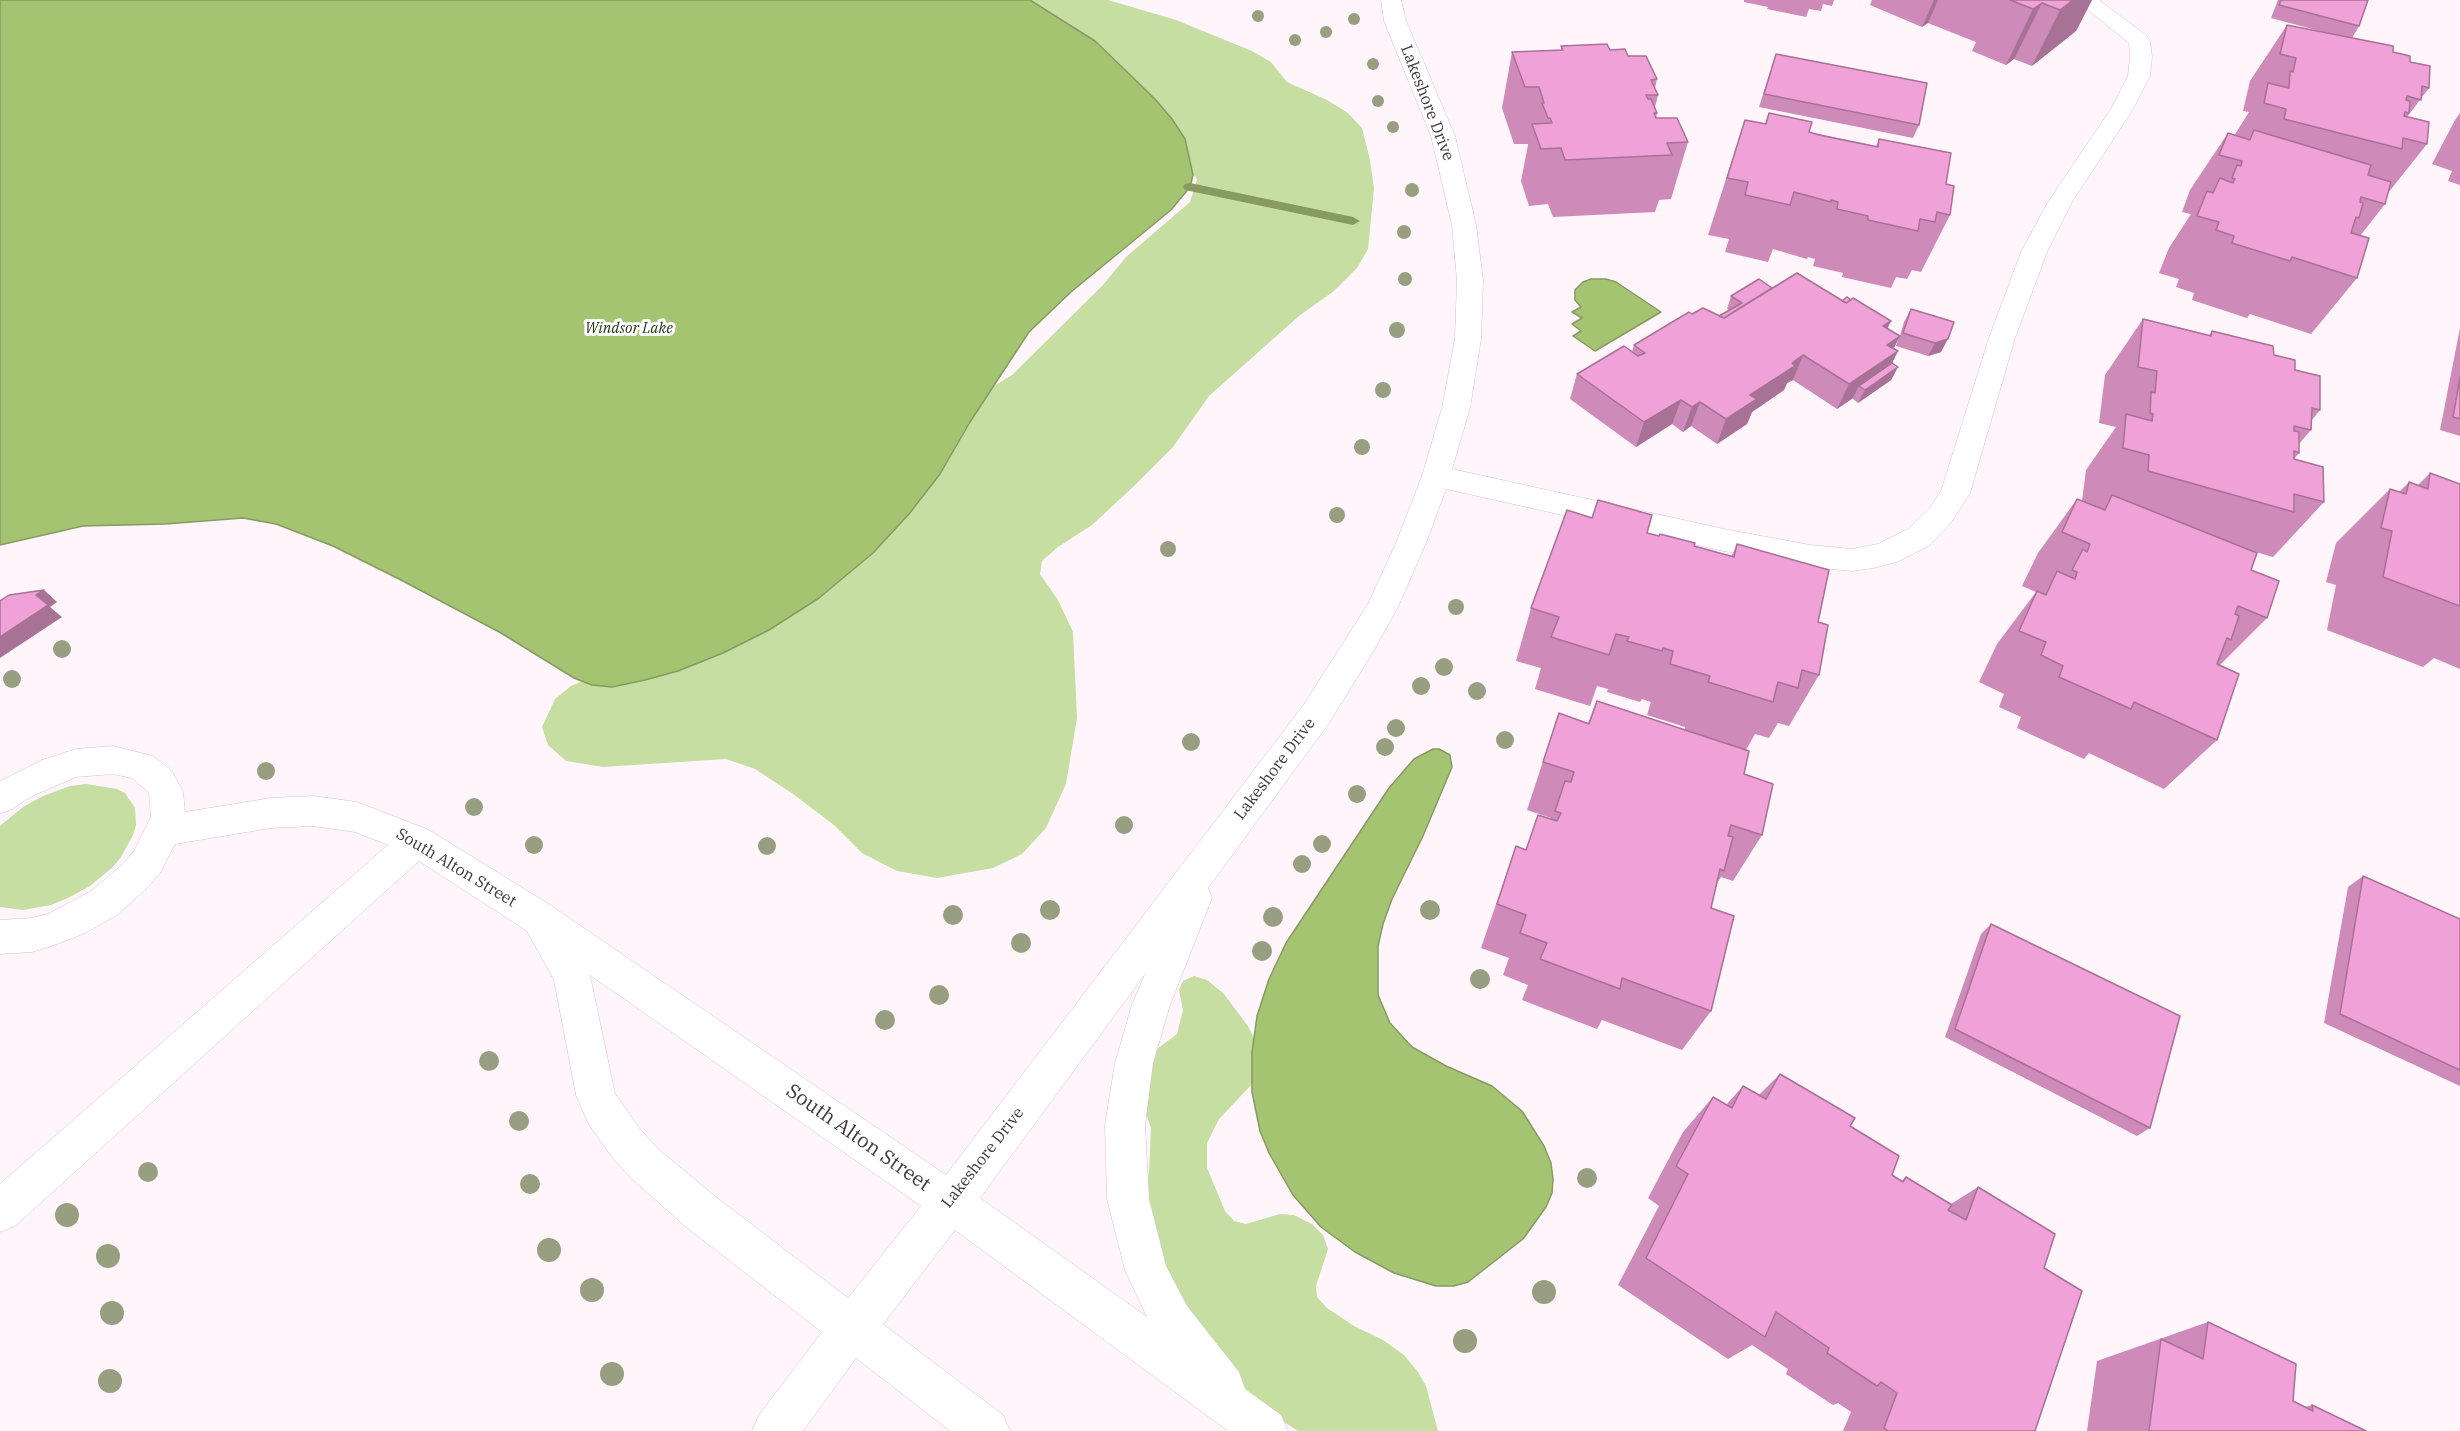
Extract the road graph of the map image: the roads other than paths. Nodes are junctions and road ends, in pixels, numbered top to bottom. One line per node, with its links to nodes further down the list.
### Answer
1 (1391, 0): 3 (street, Lakeshore Drive)
2 (2086, 0): 3 (street)
3 (1436, 476): 7 (street, Lakeshore Drive)
4 (0, 799): 5 (street)
5 (164, 831): 6 (street, South Alton Street); 9 (street)
6 (417, 841): 8 (street, South Alton Street); 11 (street)
7 (1211, 856): 10 (street, Lakeshore Drive); 13 (street)
8 (534, 915): 10 (street, South Alton Street); 12 (street, South Alton Street)
9 (0, 937)
10 (950, 1202): 12 (street, Lakeshore Drive); 13 (street, South Alton Street)
11 (0, 1211)
12 (852, 1328): 14 (street, Lakeshore Drive); 15 (street, South Alton Street)
13 (1253, 1423)
14 (775, 1431)
15 (987, 1431)

